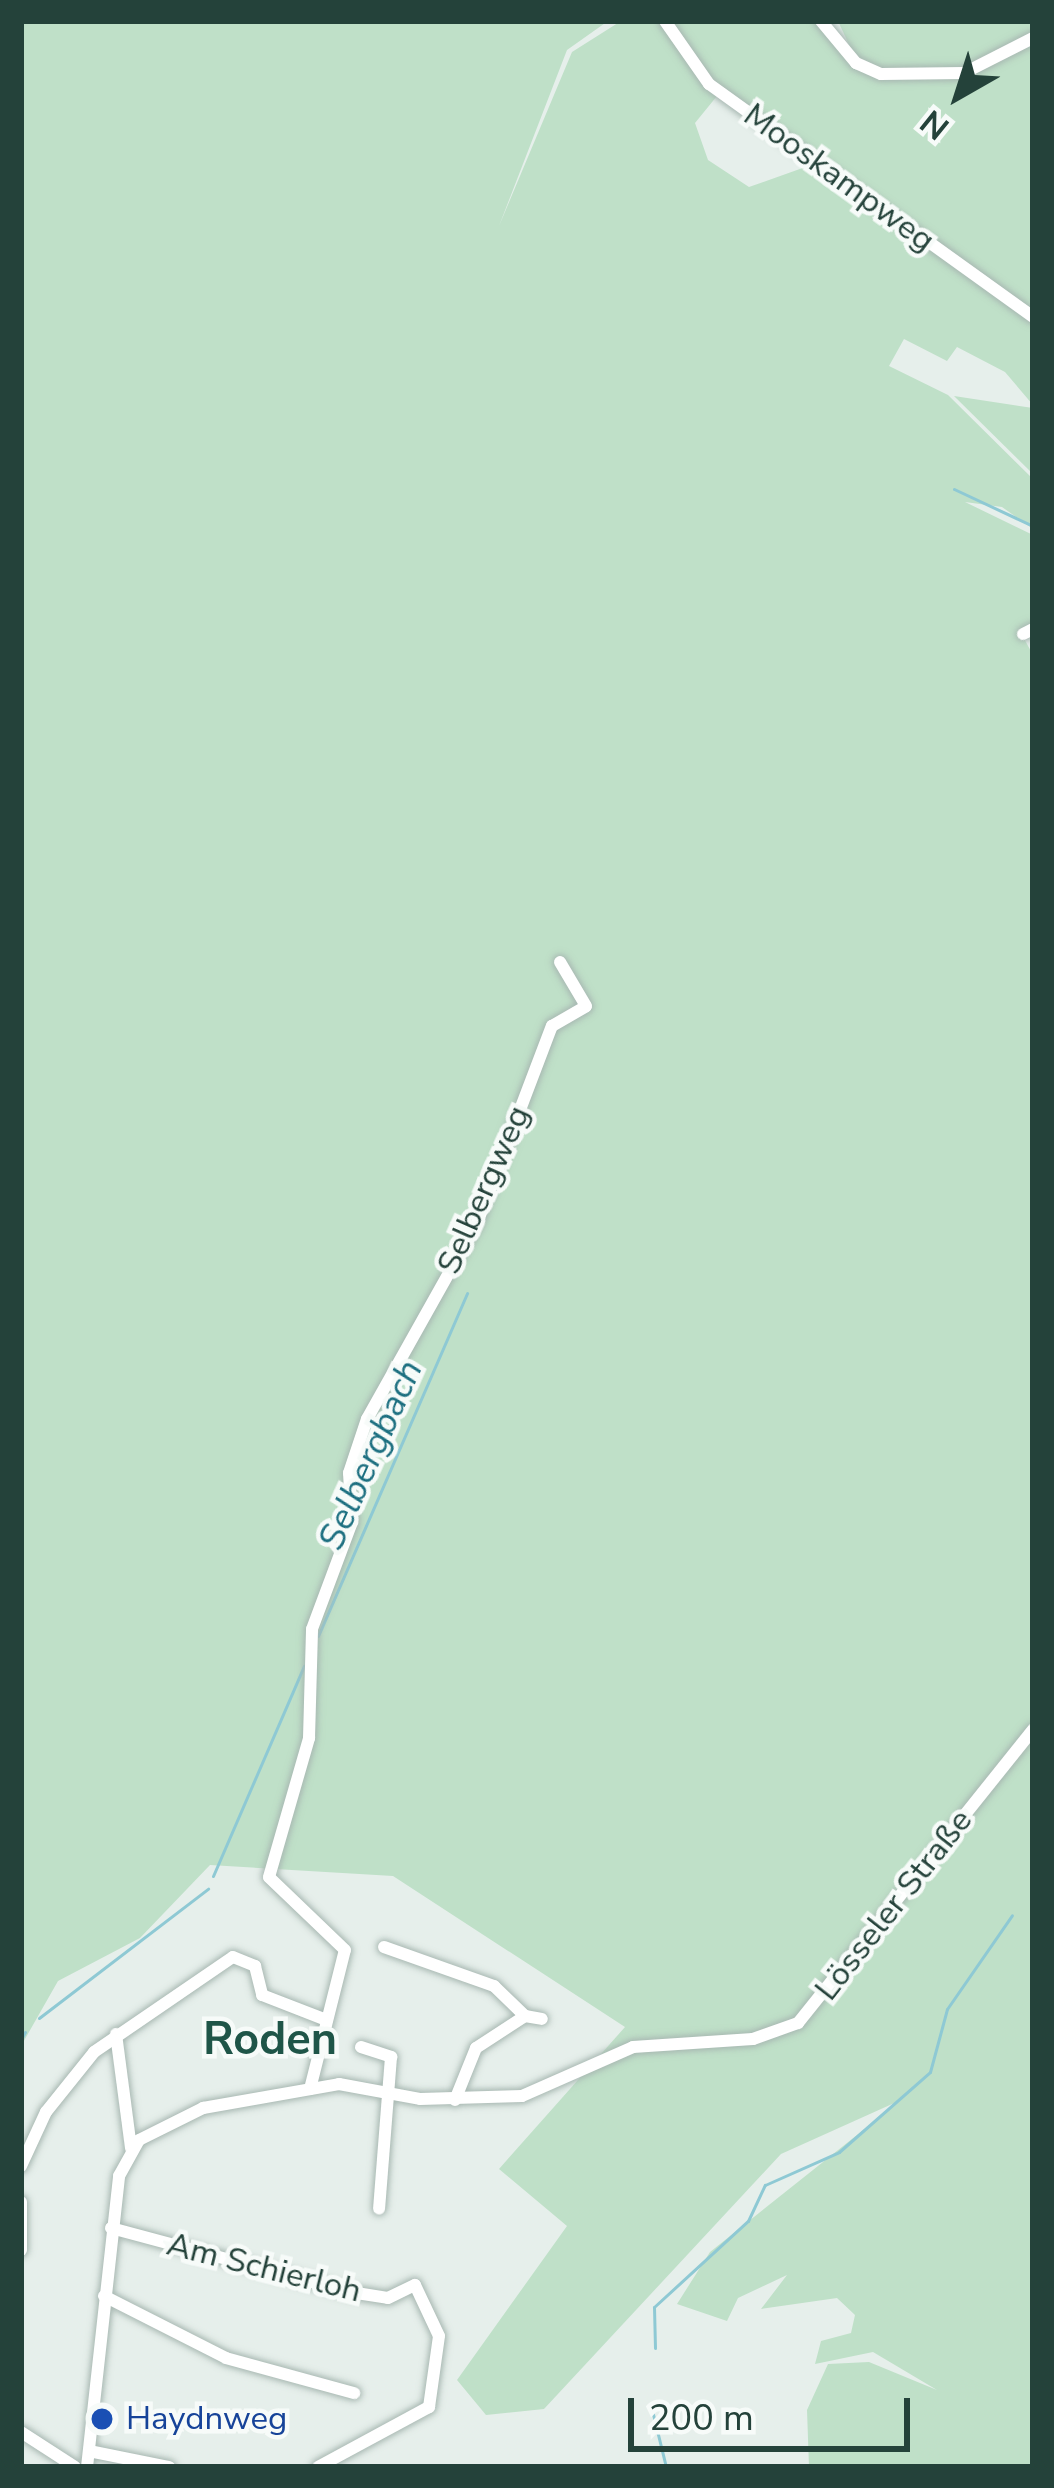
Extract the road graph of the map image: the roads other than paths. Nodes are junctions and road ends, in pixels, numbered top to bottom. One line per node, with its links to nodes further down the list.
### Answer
1 (665, 21): 4 (street, Mooskampweg)
2 (821, 21): 3 (street)
3 (1033, 38)
4 (1033, 317)
5 (560, 962): 9 (street, Selbergweg)
6 (1033, 1730): 15 (street, Lösseler Straße)
7 (384, 1947): 8 (street)
8 (525, 2016): 10 (street); 15 (street)
9 (324, 2019): 11 (street); 13 (street, Selbergweg)
10 (542, 2019)
11 (116, 2034): 16 (street); 17 (street)
12 (361, 2047): 14 (street)
13 (310, 2089): 14 (street, Lösseler Straße); 16 (street, Lösseler Straße)
14 (382, 2090): 15 (street, Lösseler Straße); 19 (street)
15 (455, 2100)
16 (131, 2148): 20 (street)
17 (21, 2166)
18 (21, 2202): 21 (street)
19 (380, 2209)
20 (111, 2228): 22 (street); 29 (street, Am Schierloh)
21 (21, 2250)
22 (104, 2296): 23 (street); 25 (street)
23 (354, 2392)
24 (21, 2432): 26 (street)
25 (89, 2451): 27 (street); 28 (street)
26 (75, 2467)
27 (87, 2467)
28 (169, 2467)
29 (318, 2467)

